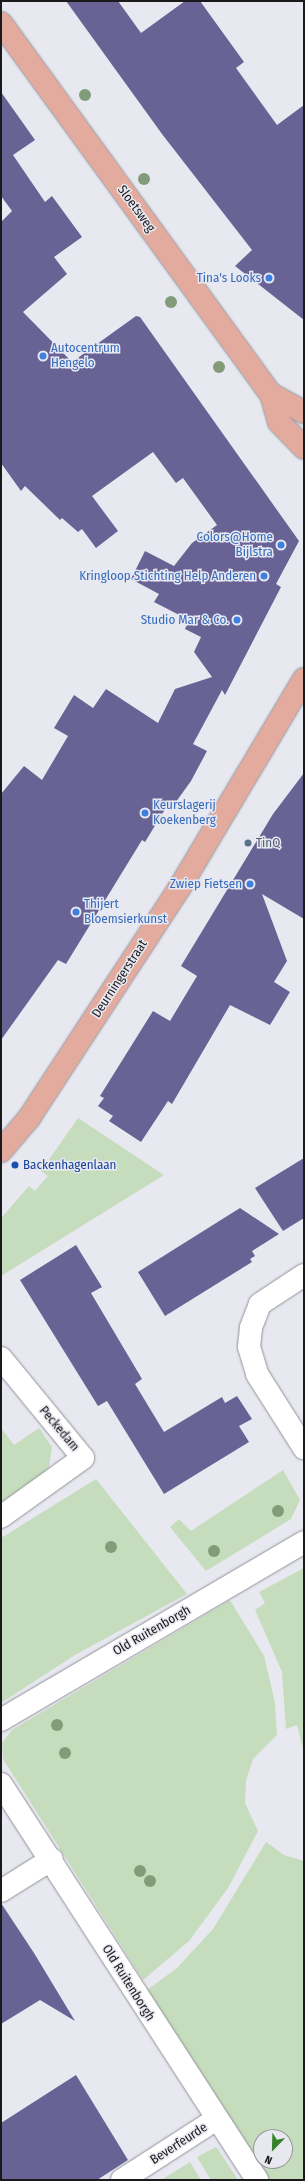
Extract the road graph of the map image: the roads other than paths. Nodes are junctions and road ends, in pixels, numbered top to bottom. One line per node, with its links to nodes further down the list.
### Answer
1 (1, 23): 2 (main road, Sloetsweg)
2 (271, 394): 3 (main road, Sloetsweg); 4 (main road, Sloetsweg)
3 (304, 412)
4 (304, 448)
5 (304, 679): 6 (main road, Deurningerstraat)
6 (1, 1151)
7 (304, 1275): 9 (street)
8 (1, 1358): 10 (street, Peckedam)
9 (304, 1448)
10 (1, 1517)
11 (304, 1542): 12 (street, Old Ruitenborgh)
12 (1, 1720)
13 (1, 1784): 14 (street, Old Ruitenborgh)
14 (52, 1859): 15 (street); 16 (street, Old Ruitenborgh)
15 (1, 1891)
16 (216, 2120): 17 (street, Beverfeurde); 18 (street, Old Ruitenborgh)
17 (122, 2180)
18 (257, 2180)

